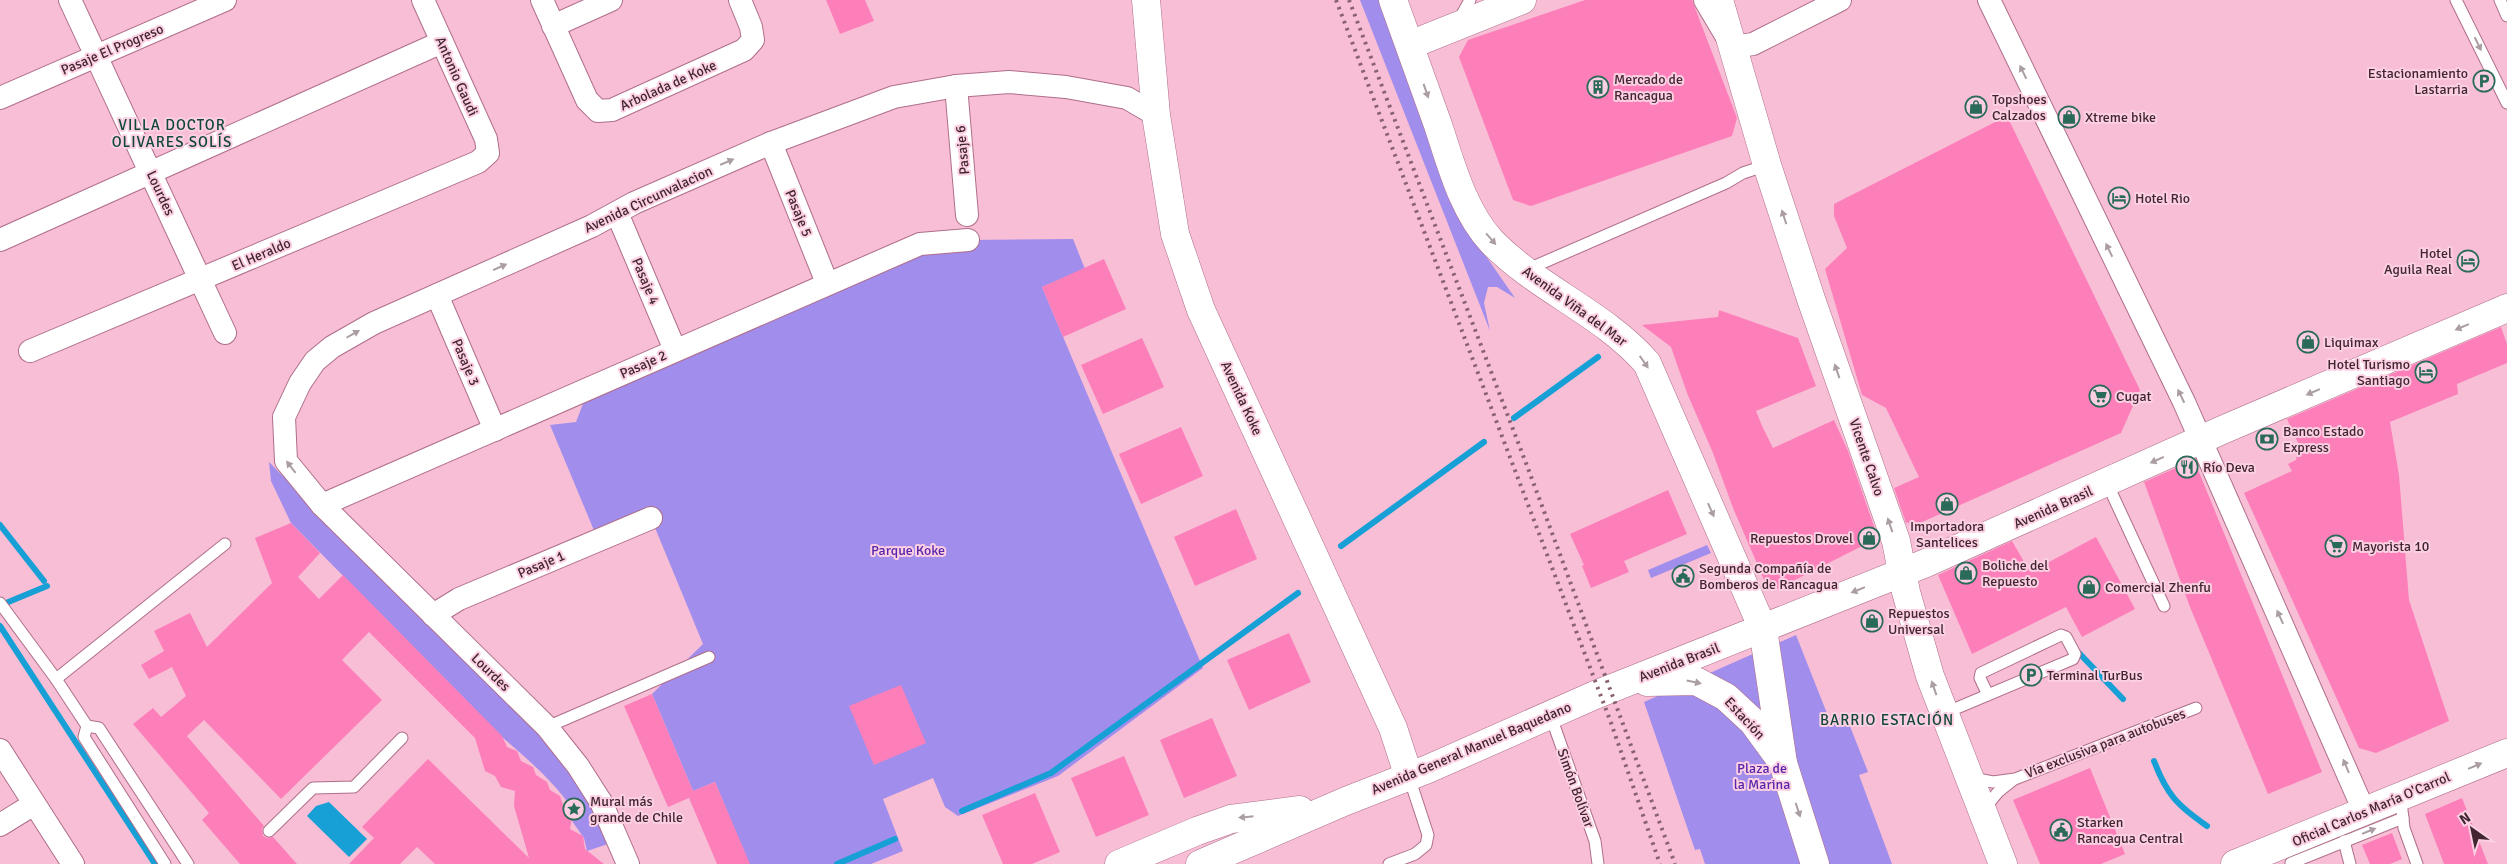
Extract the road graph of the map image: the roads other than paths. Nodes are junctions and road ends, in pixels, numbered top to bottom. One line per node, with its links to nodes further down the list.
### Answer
1 (70, 0): 23 (street, Lourdes)
2 (224, 0): 23 (street, Pasaje El Progreso)
3 (423, 0): 20 (street, Antonio Gaudi)
4 (542, 0): 19 (street, Arbolada de Koke)
5 (611, 0): 19 (street)
6 (740, 0): 19 (street, Arbolada de Koke)
7 (1146, 0): 27 (main road, Avenida Koke)
8 (1393, 0): 21 (main road, Avenida Viña del Mar)
9 (1470, 0): 18 (lane)
10 (1522, 0): 18 (main road)
11 (1705, 0): 22 (street, Vicente Calvo)
12 (1720, 0): 22 (main road, Vicente Calvo)
13 (1840, 0): 22 (street)
14 (1989, 0): 45 (street, one-way to 14)
15 (2456, 0): 26 (lane, one-way to 26)
16 (2500, 0): 17 (lane)
17 (2507, 16)
18 (1456, 25): 21 (main road)
19 (553, 26)
20 (442, 42): 29 (street, Antonio Gaudi); 31 (street)
21 (1410, 46): 36 (main road, Avenida Viña del Mar, one-way to 36)
22 (1733, 47): 30 (main road, Vicente Calvo)
23 (96, 56): 25 (street, Pasaje El Progreso); 31 (street, Lourdes)
24 (956, 86): 27 (street, Avenida Circunvalacion); 28 (street, Avenida Circunvalacion); 33 (street, Pasaje 6)
25 (0, 98)
26 (2507, 104)
27 (1156, 115): 68 (main road, Avenida Koke)
28 (771, 143): 32 (street, Avenida Circunvalacion, one-way to 28); 38 (street, Pasaje 5)
29 (488, 153): 37 (street, El Heraldo)
30 (1767, 165): 36 (lane); 50 (main road, Vicente Calvo, one-way to 30)
31 (151, 173): 34 (street); 37 (street, Lourdes)
32 (616, 213): 39 (street, Avenida Circunvalacion, one-way to 32); 42 (street, Pasaje 4)
33 (967, 215)
34 (0, 240)
35 (968, 240): 38 (street, Pasaje 2)
36 (1524, 270): 54 (main road, Avenida Viña del Mar, one-way to 54)
37 (201, 279): 41 (street, Lourdes); 43 (street, El Heraldo)
38 (827, 284): 42 (street, Pasaje 2)
39 (437, 295): 44 (street, Pasaje 3); 47 (street, Avenida Circunvalacion, one-way to 39)
40 (2507, 308): 45 (main road, Avenida Brasil, one-way to 45)
41 (225, 333)
42 (675, 350): 44 (street, Pasaje 2)
43 (30, 351)
44 (496, 430): 47 (street, Pasaje 2)
45 (2201, 440): 46 (main road, Avenida Brasil, one-way to 46); 75 (street, one-way to 45)
46 (2106, 483): 50 (main road, Avenida Brasil); 52 (lane)
47 (322, 505): 53 (street, Lourdes)
48 (651, 518): 53 (street, Pasaje 1)
49 (225, 544): 56 (lane)
50 (1903, 572): 54 (main road, Avenida Brasil, one-way to 54); 61 (main road, Vicente Calvo, one-way to 50)
51 (1, 604): 56 (lane)
52 (2164, 606)
53 (433, 615): 63 (street, Lourdes)
54 (1763, 629): 57 (main road, Avenida Brasil); 67 (main road, Avenida Viña del Mar)
55 (709, 657): 63 (lane)
56 (56, 679): 62 (lane)
57 (1595, 695): 60 (main road, Avenida General Manuel Baquedano); 67 (main road, Estación, one-way to 67)
58 (1988, 695): 58 (lane); 61 (lane)
59 (2196, 708): 70 (lane, Vía exclusiva para autobuses)
60 (1550, 714): 68 (main road, Avenida General Manuel Baquedano); 89 (lane, Simón Bolívar)
61 (1943, 714): 69 (main road, Vicente Calvo)
62 (86, 726): 82 (lane); 83 (lane)
63 (547, 727): 84 (street, Lourdes)
64 (402, 738): 78 (lane)
65 (0, 750): 72 (street)
66 (2507, 753): 73 (main road, Oficial Carlos María O'Carrol, one-way to 66)
67 (1783, 763): 90 (main road, Estación, one-way to 90)
68 (1409, 777): 71 (main road, Avenida General Manuel Baquedano); 88 (lane)
69 (1968, 777): 70 (lane, Vía exclusiva para autobuses); 74 (main road, Vicente Calvo)
70 (2015, 779): 74 (lane, Vía exclusiva para autobuses)
71 (1346, 801): 77 (main road, Avenida General Manuel Baquedano, one-way to 77); 87 (main road, Avenida General Manuel Baquedano)
72 (34, 804): 76 (street); 81 (street)
73 (2402, 807): 75 (main road, Oficial Carlos María O'Carrol); 79 (lane, one-way to 73); 94 (lane)
74 (1982, 811): 91 (main road, Vicente Calvo)
75 (2364, 811): 80 (main road, Oficial Carlos María O'Carrol)
76 (0, 825)
77 (1197, 831): 85 (main road, Avenida General Manuel Baquedano); 86 (main road, Avenida General Manuel Baquedano)
78 (269, 832)
79 (2344, 841): 80 (lane); 93 (lane)
80 (2289, 857): 92 (main road, Oficial Carlos María O'Carrol)
81 (73, 864)
82 (165, 864)
83 (188, 864)
84 (628, 864)
85 (1119, 864)
86 (1150, 864)
87 (1200, 864)
88 (1389, 864)
89 (1598, 864)
90 (1815, 864)
91 (2003, 864)
92 (2235, 864)
93 (2350, 864)
94 (2417, 864)

